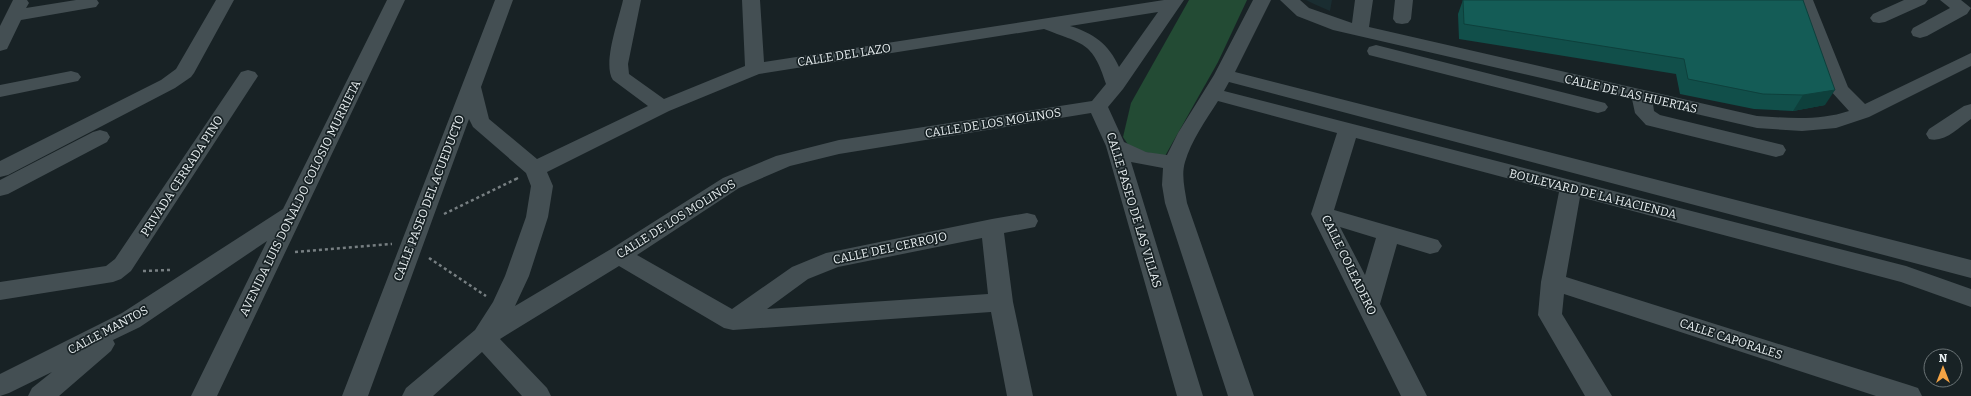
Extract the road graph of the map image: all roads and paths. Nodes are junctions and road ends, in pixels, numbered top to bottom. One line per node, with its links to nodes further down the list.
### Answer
1 (21, 0): 16 (street)
2 (225, 0): 47 (street)
3 (396, 0): 50 (street, AVENIDA LUIS DONALDO COLOSIO MURRIETA)
4 (504, 0): 31 (street, CALLE PASEO DEL ACUEDUCTO)
5 (632, 0): 36 (street)
6 (751, 0): 26 (street)
7 (1262, 0): 27 (street)
8 (1289, 0): 20 (street, CALLE DE LAS HUERTAS)
9 (1364, 0): 20 (street)
10 (1404, 0): 18 (street)
11 (1804, 0): 39 (street)
12 (1920, 0): 17 (street)
13 (1949, 0): 21 (street)
14 (1174, 2): 19 (street, CALLE DEL LAZO); 30 (street)
15 (90, 3): 16 (street)
16 (14, 16): 22 (street)
17 (1879, 18)
18 (1402, 19)
19 (1044, 24): 26 (street, CALLE DEL LAZO); 30 (street)
20 (1359, 30): 25 (street, CALLE DE LAS HUERTAS)
21 (1920, 32)
22 (0, 45)
23 (1376, 51): 25 (street)
24 (1971, 59): 39 (street, CALLE DE LAS HUERTAS)
25 (1451, 61): 34 (street, CALLE DE LAS HUERTAS); 37 (street)
26 (756, 68): 36 (street, CALLE DEL LAZO)
27 (1224, 75): 33 (street); 58 (street, BOULEVARD DE LA HACIENDA)
28 (248, 76): 60 (street, PRIVADA CERRADA PINO)
29 (71, 77): 32 (street)
30 (1116, 85): 35 (street)
31 (471, 87): 46 (street, CALLE DE LOS MOLINOS); 73 (street, CALLE PASEO DEL ACUEDUCTO)
32 (0, 91)
33 (1212, 94): 40 (street, BOULEVARD DE LA HACIENDA); 45 (street)
34 (1642, 97): 39 (street, CALLE DE LAS HUERTAS); 44 (street)
35 (1098, 106): 43 (street, CALLE PASEO DE LAS VILLAS); 57 (street, CALLE DE LOS MOLINOS)
36 (662, 107): 46 (street, CALLE DEL LAZO)
37 (1598, 107)
38 (1971, 110): 41 (street)
39 (1862, 113)
40 (1348, 130): 49 (street, BOULEVARD DE LA HACIENDA); 51 (street, CALLE COLEADERO)
41 (1936, 134)
42 (100, 137): 48 (street)
43 (1116, 146): 45 (street); 77 (street, CALLE PASEO DE LAS VILLAS)
44 (1776, 150)
45 (1174, 164): 78 (street)
46 (535, 169): 69 (street, CALLE DE LOS MOLINOS)
47 (0, 170)
48 (0, 189)
49 (1570, 193): 61 (street); 63 (street, BOULEVARD DE LA HACIENDA)
50 (292, 214): 67 (street, CALLE MANTOS); 72 (street, AVENIDA LUIS DONALDO COLOSIO MURRIETA)
51 (1322, 214): 54 (street); 66 (street, CALLE COLEADERO)
52 (1027, 221): 53 (street, CALLE DEL CERROJO)
53 (992, 227): 65 (street); 68 (street, CALLE DEL CERROJO)
54 (1389, 234): 55 (street); 66 (street)
55 (1430, 246)
56 (425, 255): 64 (path)
57 (619, 255): 68 (street); 69 (street, CALLE DE LOS MOLINOS)
58 (1971, 269)
59 (174, 270): 60 (path)
60 (113, 273): 62 (street)
61 (1553, 282): 80 (street); 81 (street, CALLE CAPORALES)
62 (0, 291)
63 (1971, 298)
64 (491, 300)
65 (1001, 302): 68 (street); 76 (street)
66 (1368, 303): 79 (street, CALLE COLEADERO)
67 (131, 320): 70 (street, CALLE MANTOS); 71 (street)
68 (733, 321)
69 (483, 337): 74 (street, CALLE DE LOS MOLINOS); 75 (street)
70 (0, 386)
71 (41, 396)
72 (204, 396)
73 (355, 396)
74 (416, 396)
75 (538, 396)
76 (1020, 396)
77 (1190, 396)
78 (1241, 396)
79 (1414, 396)
80 (1599, 396)
81 (1909, 396)

